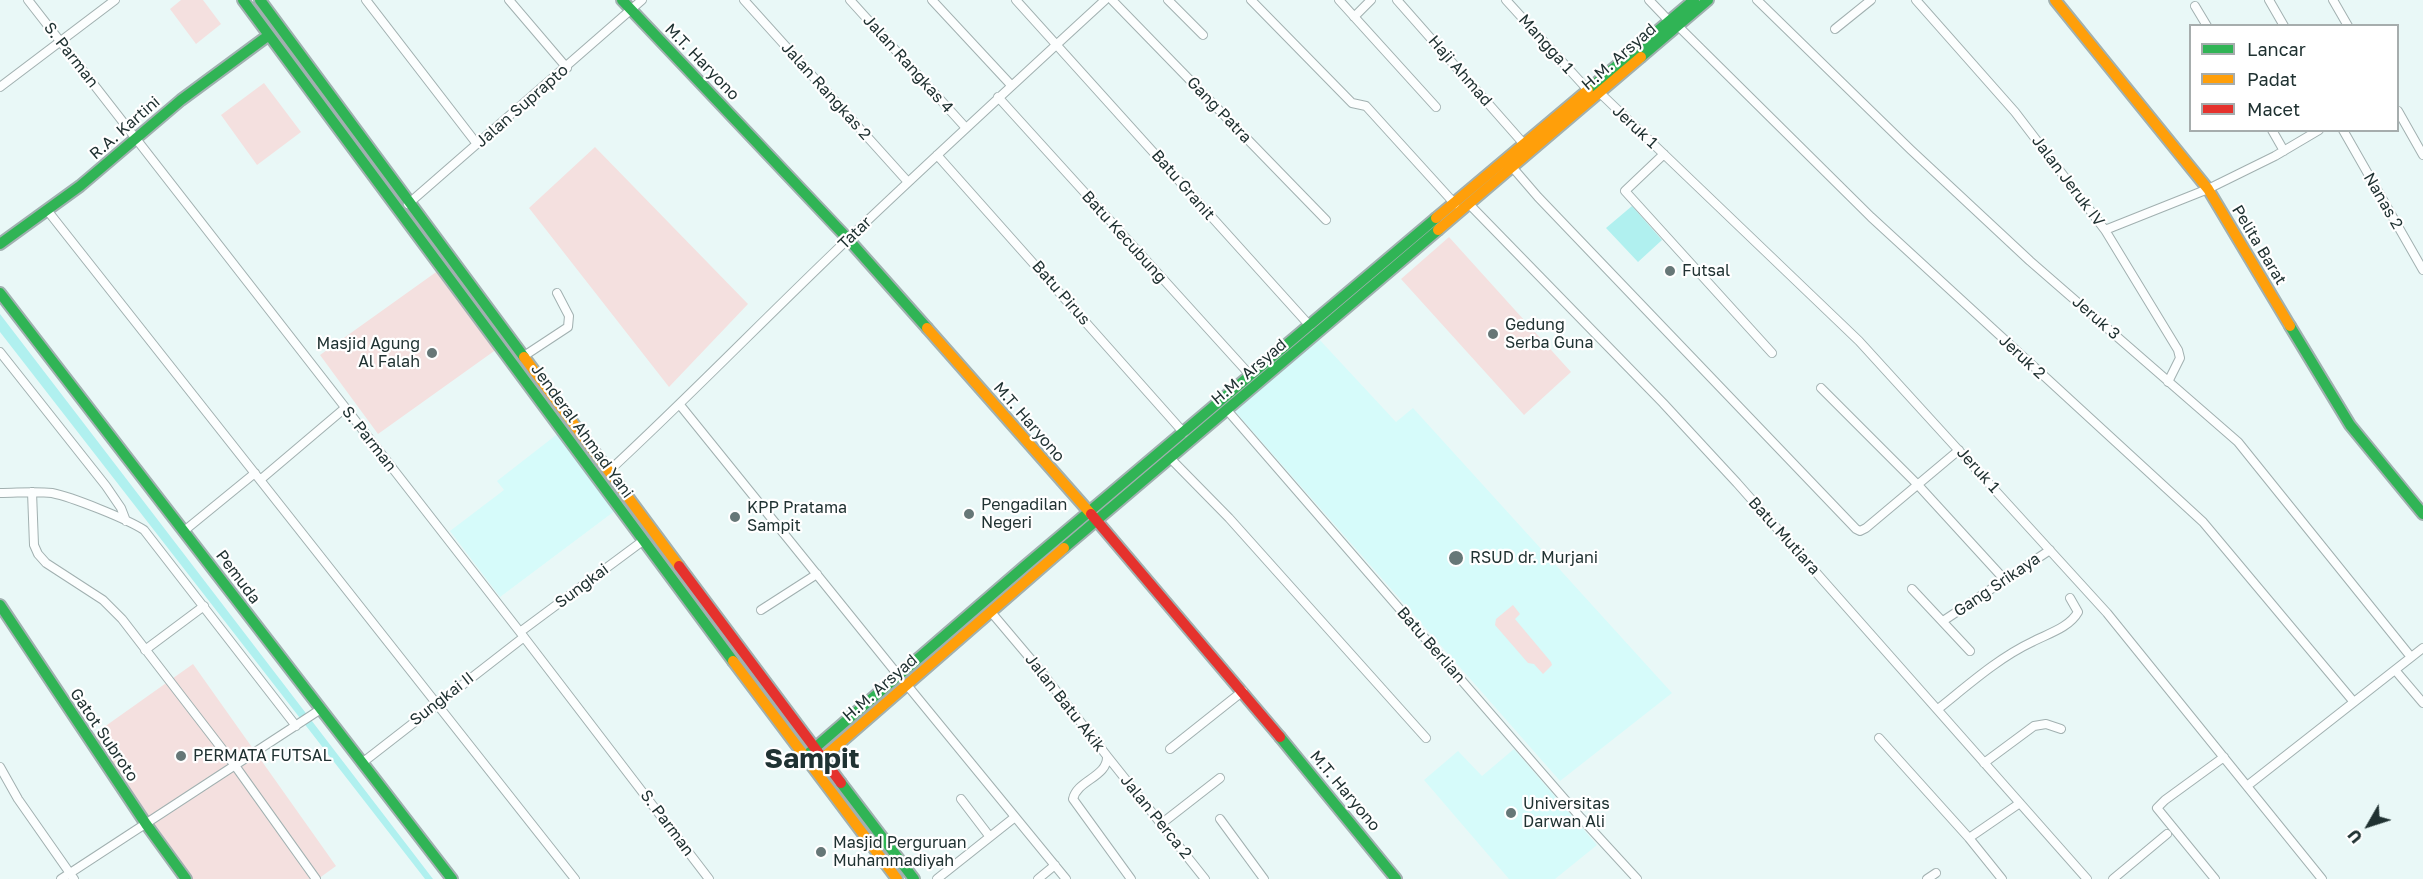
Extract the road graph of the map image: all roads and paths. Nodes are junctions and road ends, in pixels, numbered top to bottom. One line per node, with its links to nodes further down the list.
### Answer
1 (28, 0): 40 (street, S. Parman)
2 (115, 0): 40 (street)
3 (243, 0): 38 (main road, Jenderal Ahmad Yani)
4 (260, 0): 64 (main road, Jenderal Ahmad Yani)
5 (366, 0): 56 (street)
6 (509, 0): 42 (street)
7 (622, 0): 31 (main road, M.T. Haryono)
8 (642, 0): 31 (street, Jalan Suprapto)
9 (744, 0): 62 (street, Jalan Rangkas 2)
10 (850, 0): 50 (street, Jalan Rangkas 4)
11 (932, 0): 43 (street)
12 (1016, 0): 41 (street, Batu Granit)
13 (1105, 0): 41 (street, Tatar)
14 (1112, 0): 69 (street, Gang Patra)
15 (1167, 0): 39 (street)
16 (1251, 0): 65 (street)
17 (1339, 0): 32 (street)
18 (1371, 0): 32 (street)
19 (1397, 0): 55 (street, Haji Ahmad)
20 (1506, 0): 45 (street, Mangga 1)
21 (1649, 0): 33 (street, Jeruk 2)
22 (1694, 0): 33 (main road, H.M. Arsyad)
23 (1708, 0): 33 (main road, H.M. Arsyad)
24 (1757, 0): 81 (street, Jeruk 3)
25 (1871, 0): 37 (street)
26 (1916, 0): 70 (street, Jalan Jeruk IV)
27 (2055, 0): 63 (main road, Pelita Barat)
28 (2269, 0): 35 (street)
29 (2333, 0): 36 (street)
30 (2194, 6): 34 (street)
31 (631, 10): 42 (street, Jalan Suprapto); 71 (main road, M.T. Haryono)
32 (1354, 16): 48 (street)
33 (1674, 24): 45 (main road, H.M. Arsyad); 46 (main road, H.M. Arsyad); 121 (street, Jeruk 2)
34 (2206, 24)
35 (2283, 24)
36 (2347, 24)
37 (1835, 29)
38 (269, 35): 54 (main road, R.A. Kartini); 68 (main road, Jenderal Ahmad Yani)
39 (1203, 35)
40 (60, 41): 44 (street); 54 (street, S. Parman)
41 (1057, 44): 43 (street, Tatar); 76 (street, Batu Granit)
42 (567, 68): 56 (street, Jalan Suprapto)
43 (1011, 85): 47 (street, Tatar)
44 (0, 87)
45 (1587, 89): 55 (main road, H.M. Arsyad)
46 (1600, 93): 58 (street, Jeruk 1); 61 (main road, H.M. Arsyad)
47 (998, 98): 50 (street, Tatar); 80 (street, Batu Kecubung)
48 (1436, 107)
49 (2399, 114): 60 (street)
50 (966, 128): 59 (street, Tatar)
51 (2273, 132): 57 (street)
52 (2316, 132): 57 (street)
53 (2344, 132): 73 (street, Nanas 2)
54 (137, 139): 67 (main road, R.A. Kartini); 84 (street, S. Parman)
55 (1523, 143): 65 (main road, H.M. Arsyad)
56 (477, 144): 64 (street, Jalan Suprapto)
57 (2284, 151): 63 (street)
58 (1664, 154): 78 (street); 87 (street, Jeruk 1)
59 (937, 155): 62 (street, Tatar); 86 (street, Batu Pirus)
60 (2423, 155)
61 (1513, 168): 66 (main road, H.M. Arsyad); 91 (street)
62 (908, 182): 71 (street, Tatar)
63 (2208, 189): 70 (street); 95 (main road, Pelita Barat)
64 (410, 203): 68 (street, Jalan Suprapto); 79 (main road, Jenderal Ahmad Yani)
65 (1455, 204): 76 (main road, H.M. Arsyad)
66 (1469, 204): 85 (main road, H.M. Arsyad); 124 (street, Batu Mutiara)
67 (47, 210): 72 (main road, R.A. Kartini); 90 (street)
68 (400, 210): 99 (main road, Jenderal Ahmad Yani)
69 (1326, 220)
70 (2105, 230): 81 (street, Jalan Jeruk IV)
71 (848, 239): 83 (street, Tatar); 94 (main road, M.T. Haryono)
72 (0, 244)
73 (2423, 270)
74 (0, 293): 98 (main road, Pemuda)
75 (557, 293): 79 (street)
76 (1310, 326): 80 (main road, H.M. Arsyad)
77 (0, 352): 96 (street)
78 (1772, 353)
79 (524, 356): 89 (main road, Jenderal Ahmad Yani)
80 (1251, 376): 86 (main road, H.M. Arsyad)
81 (2168, 382): 116 (street, Jeruk 3)
82 (1821, 388): 91 (street)
83 (680, 405): 89 (street, Tatar); 101 (street)
84 (345, 408): 90 (street); 112 (street, S. Parman)
85 (1227, 410): 88 (main road, H.M. Arsyad); 170 (street, Batu Berlian)
86 (1184, 433): 94 (main road, H.M. Arsyad)
87 (1959, 450): 91 (street); 100 (street, Jeruk 1)
88 (1170, 458): 97 (main road, H.M. Arsyad); 128 (street)
89 (610, 470): 130 (main road, Jenderal Ahmad Yani)
90 (257, 476): 98 (street); 122 (street)
91 (1918, 485): 102 (street)
92 (32, 492): 93 (street); 96 (street); 114 (street)
93 (0, 493)
94 (1089, 512): 97 (main road, M.T. Haryono); 109 (main road, H.M. Arsyad)
95 (2423, 514)
96 (126, 521): 106 (street)
97 (1097, 521): 108 (main road, H.M. Arsyad); 120 (main road, M.T. Haryono)
98 (184, 531): 125 (main road, Pemuda)
99 (644, 540): 112 (street, Sungkai); 132 (main road, Jenderal Ahmad Yani)
100 (2050, 550): 102 (street, Gang Srikaya); 134 (street, Jeruk 1)
101 (817, 574): 107 (street); 118 (street)
102 (2004, 579): 110 (street, Gang Srikaya)
103 (1912, 589): 110 (street)
104 (2070, 598): 124 (street)
105 (0, 605): 147 (main road, Gatot Subroto)
106 (204, 606): 114 (street); 126 (street)
107 (761, 610)
108 (991, 612): 111 (main road, H.M. Arsyad); 133 (street, Jalan Batu Akik)
109 (964, 618): 111 (main road); 118 (main road, H.M. Arsyad)
110 (1943, 621): 115 (street)
111 (973, 628): 119 (main road, H.M. Arsyad)
112 (522, 634): 122 (street, Sungkai II); 160 (street, S. Parman)
113 (2423, 648): 116 (street)
114 (145, 650): 139 (street)
115 (1970, 651)
116 (2411, 657): 117 (street)
117 (2395, 670): 121 (street); 123 (street)
118 (898, 675): 130 (main road, H.M. Arsyad)
119 (907, 685): 135 (main road, H.M. Arsyad); 145 (street)
120 (1243, 691): 131 (street); 169 (main road, M.T. Haryono)
121 (2353, 701): 142 (street)
122 (436, 703): 136 (street, Sungkai II); 159 (street)
123 (2423, 703)
124 (1938, 709): 137 (street, Batu Mutiara)
125 (321, 710): 126 (street); 136 (main road, Pemuda)
126 (299, 724): 139 (street)
127 (2061, 729): 137 (street)
128 (1426, 738)
129 (1879, 738): 151 (street)
130 (814, 749): 132 (main road, H.M. Arsyad); 135 (main road, Jenderal Ahmad Yani)
131 (1170, 749)
132 (803, 756): 140 (main road, Jenderal Ahmad Yani)
133 (1107, 756): 148 (street, Jalan Perca 2); 166 (street, Jalan Batu Akik)
134 (2224, 757): 142 (street, Jeruk 1); 175 (street)
135 (822, 760): 140 (main road, H.M. Arsyad); 162 (main road, Jenderal Ahmad Yani)
136 (362, 763): 158 (main road, Pemuda)
137 (1984, 763): 144 (street, Batu Mutiara)
138 (0, 767): 154 (street)
139 (236, 767): 147 (street); 157 (street)
140 (811, 767): 161 (main road, Jenderal Ahmad Yani)
141 (1220, 778): 148 (street)
142 (2247, 786): 176 (street, Jeruk 1)
143 (961, 799): 150 (street)
144 (2020, 803): 151 (street); 173 (street, Batu Mutiara)
145 (1015, 817): 150 (street); 152 (street)
146 (1220, 819): 168 (street)
147 (146, 824): 154 (street); 156 (main road, Gatot Subroto)
148 (1161, 824): 167 (street, Jalan Perca 2)
149 (2167, 834): 174 (street)
150 (990, 837): 163 (street)
151 (1969, 838): 172 (street)
152 (1055, 865): 164 (street); 165 (street)
153 (1936, 873): 171 (street)
154 (72, 876): 155 (street)
155 (61, 879)
156 (186, 879)
157 (316, 879)
158 (452, 879)
159 (575, 879)
160 (710, 879)
161 (897, 879)
162 (914, 879)
163 (937, 879)
164 (1038, 879)
165 (1066, 879)
166 (1131, 879)
167 (1205, 879)
168 (1264, 879)
169 (1396, 879)
170 (1637, 879)
171 (1927, 879)
172 (2001, 879)
173 (2087, 879)
174 (2113, 879)
175 (2215, 879)
176 (2322, 879)

